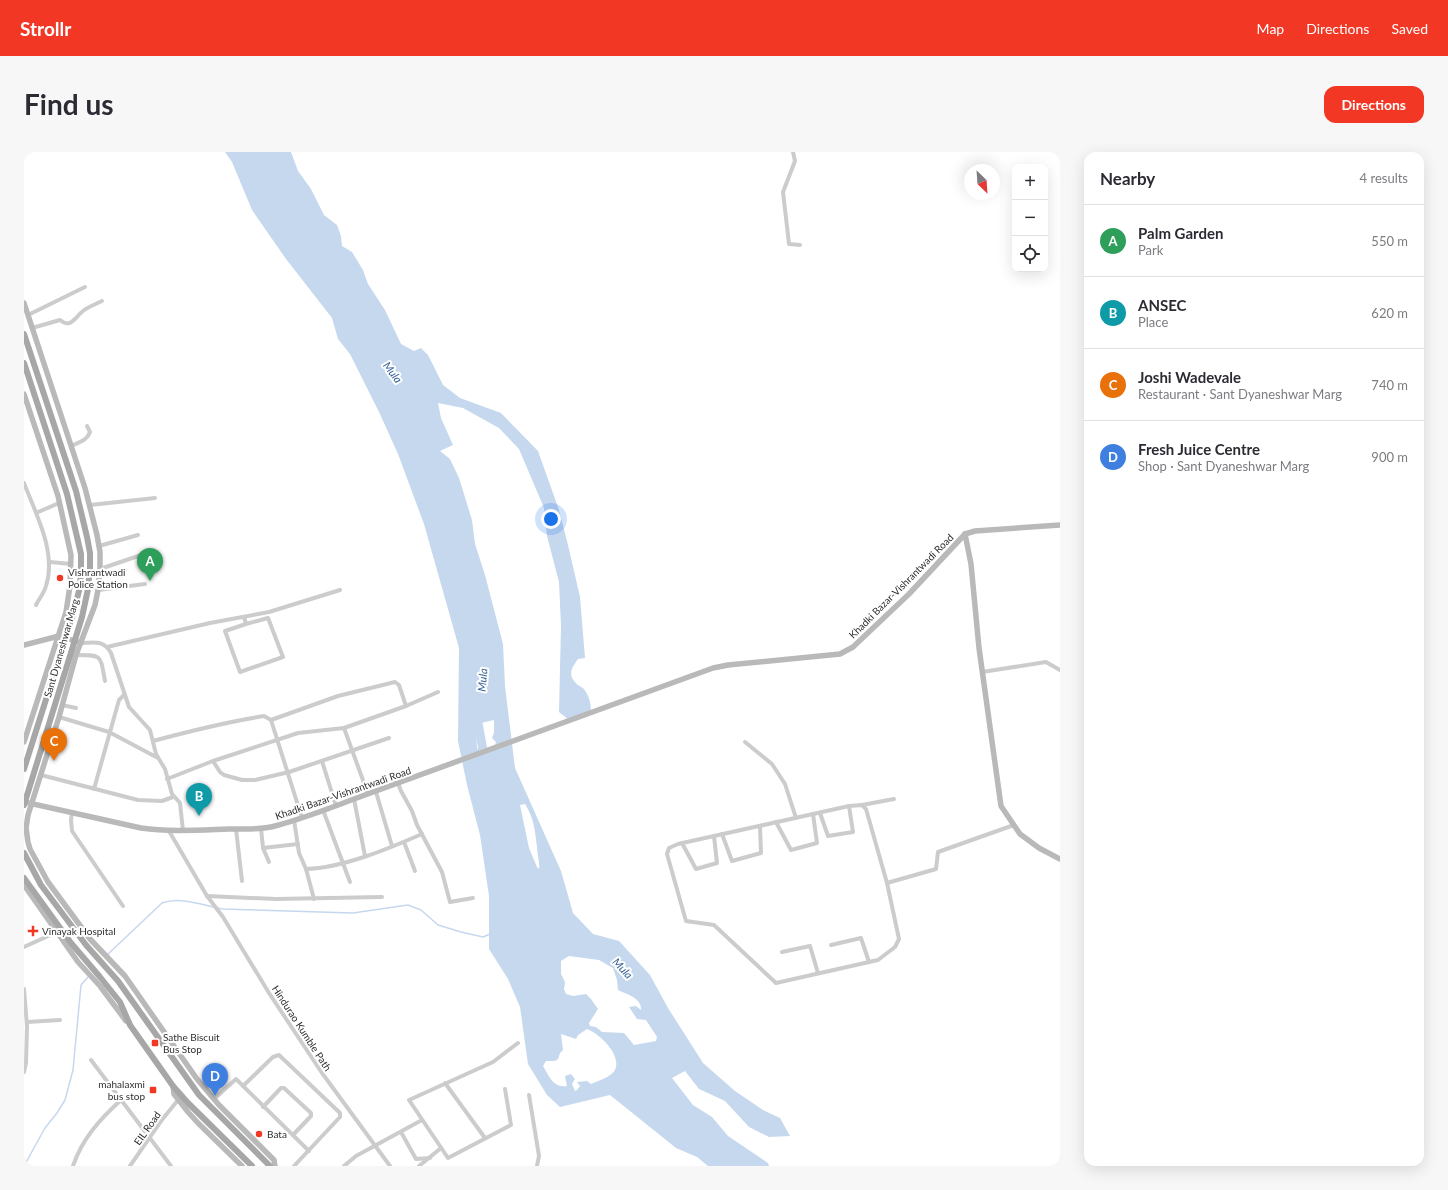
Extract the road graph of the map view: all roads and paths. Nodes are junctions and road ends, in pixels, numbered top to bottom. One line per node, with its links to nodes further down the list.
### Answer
1 (793, 152): 2 (street)
2 (800, 245)
3 (85, 287): 6 (street)
4 (102, 301): 7 (street)
5 (24, 303): 6 (street)
6 (28, 315): 7 (street)
7 (32, 328): 12 (street)
8 (24, 334): 34 (main road, Sant Dyaneshwar Marg)
9 (24, 363): 33 (main road, Sant Dyaneshwar Marg)
10 (24, 394): 15 (street)
11 (87, 426): 12 (street)
12 (71, 446): 16 (street)
13 (24, 483): 17 (street)
14 (154, 498): 16 (street)
15 (59, 503): 17 (street); 24 (street)
16 (90, 505): 21 (street)
17 (36, 513): 23 (street)
18 (1060, 525): 19 (street, Khadki Bazar-Vishrantwadi Road)
19 (965, 534): 39 (street, Khadki Bazar-Vishrantwadi Road); 64 (street, Khadki Bazar-Vishrantwadi Road)
20 (138, 535): 21 (street)
21 (99, 546): 25 (street)
22 (147, 553): 25 (street)
23 (50, 562): 24 (street); 29 (street)
24 (71, 564): 32 (street)
25 (100, 569): 27 (street)
26 (145, 584): 27 (street)
27 (98, 590): 34 (street)
28 (340, 590): 30 (street)
29 (36, 605)
30 (244, 617): 31 (street); 36 (street)
31 (246, 624): 31 (street)
32 (59, 636): 33 (street); 35 (street); 48 (street)
33 (66, 638): 34 (street); 60 (main road, Sant Dyaneshwar Marg)
34 (77, 642): 36 (street); 37 (street); 71 (main road, Sant Dyaneshwar Marg)
35 (24, 645)
36 (107, 647): 42 (street)
37 (76, 655): 40 (street); 43 (street)
38 (1060, 670): 39 (street)
39 (982, 672): 83 (street, Khadki Bazar-Vishrantwadi Road)
40 (105, 681)
41 (438, 692): 44 (street)
42 (124, 695): 50 (street); 53 (street)
43 (62, 705): 45 (street); 46 (street)
44 (406, 706): 47 (street); 49 (street)
45 (76, 708)
46 (59, 717): 50 (street); 62 (street)
47 (272, 720): 52 (street); 53 (street)
48 (26, 726): 54 (street)
49 (344, 728): 52 (street); 56 (street)
50 (109, 732): 57 (street); 65 (street)
51 (389, 738): 56 (street)
52 (278, 739): 58 (street); 61 (street)
53 (153, 741): 57 (street)
54 (24, 742)
55 (745, 742): 80 (street)
56 (352, 751): 59 (street); 67 (street)
57 (159, 759): 63 (street)
58 (213, 761): 61 (street); 63 (street)
59 (322, 761): 61 (street); 73 (street)
60 (24, 769)
61 (289, 772): 79 (street)
62 (41, 775): 65 (street); 71 (street)
63 (167, 779): 68 (street)
64 (398, 783): 66 (street, Khadki Bazar-Vishrantwadi Road); 89 (street)
65 (94, 789): 68 (street)
66 (376, 792): 67 (street, Khadki Bazar-Vishrantwadi Road); 95 (street)
67 (368, 794): 69 (street, Khadki Bazar-Vishrantwadi Road)
68 (173, 797): 88 (street)
69 (354, 799): 73 (street, Khadki Bazar-Vishrantwadi Road); 98 (street)
70 (894, 799): 72 (street)
71 (26, 803): 77 (street, Khadki Bazar-Vishrantwadi Road); 118 (street)
72 (862, 805): 74 (street); 107 (street)
73 (336, 806): 75 (street, Khadki Bazar-Vishrantwadi Road)
74 (849, 806): 76 (street); 76 (street)
75 (323, 810): 79 (street, Khadki Bazar-Vishrantwadi Road); 101 (street)
76 (820, 812): 78 (street)
77 (72, 813): 87 (street, Khadki Bazar-Vishrantwadi Road); 114 (street)
78 (812, 814): 80 (street); 82 (street)
79 (302, 818): 81 (street, Khadki Bazar-Vishrantwadi Road)
80 (796, 818): 82 (street)
81 (294, 820): 85 (street, Khadki Bazar-Vishrantwadi Road); 94 (street)
82 (776, 822): 84 (street)
83 (1014, 825): 99 (street, Khadki Bazar-Vishrantwadi Road); 107 (street)
84 (760, 826): 90 (street); 90 (street)
85 (261, 828): 86 (street, Khadki Bazar-Vishrantwadi Road); 96 (street)
86 (236, 829): 88 (street, Khadki Bazar-Vishrantwadi Road); 105 (street)
87 (169, 831): 88 (street, Khadki Bazar-Vishrantwadi Road); 110 (street, Hindurao Kumble Path)
88 (183, 831)
89 (422, 834): 92 (street); 112 (street)
90 (722, 834): 91 (street)
91 (714, 836): 93 (street); 93 (street)
92 (404, 842): 95 (street); 103 (street)
93 (682, 843): 122 (street)
94 (298, 844): 96 (street); 102 (street)
95 (392, 846): 98 (street)
96 (263, 848): 100 (street)
97 (24, 853): 118 (main road)
98 (365, 856): 101 (street)
99 (1060, 859)
100 (268, 862)
101 (344, 862): 102 (street); 106 (street)
102 (306, 869): 113 (street)
103 (415, 870)
104 (24, 878): 121 (main road)
105 (242, 881)
106 (350, 882)
107 (887, 883): 120 (street)
108 (24, 885): 109 (street)
109 (26, 893): 115 (street)
110 (207, 896): 113 (street); 144 (street, Hindurao Kumble Path)
111 (382, 897): 113 (street)
112 (474, 898)
113 (314, 899)
114 (123, 906)
115 (57, 932): 117 (street); 121 (street)
116 (831, 945): 120 (street)
117 (24, 948)
118 (95, 951): 135 (street); 154 (main road)
119 (782, 952): 122 (street)
120 (868, 962): 122 (street)
121 (84, 963): 126 (street); 126 (main road)
122 (818, 973)
123 (24, 989): 125 (street)
124 (60, 1020): 125 (street)
125 (27, 1022): 129 (street)
126 (129, 1022): 131 (main road)
127 (518, 1043): 130 (street)
128 (91, 1060): 136 (street)
129 (24, 1072)
130 (445, 1083): 139 (street); 143 (street)
131 (173, 1086): 137 (street); 153 (main road)
132 (243, 1086): 135 (street); 138 (street); 146 (street)
133 (505, 1089): 143 (street)
134 (530, 1096): 160 (street)
135 (214, 1099): 155 (street)
136 (121, 1100): 142 (street); 149 (street)
137 (178, 1100): 142 (street, EIL Road); 152 (street)
138 (263, 1107): 141 (street); 141 (street)
139 (422, 1120): 140 (street); 145 (street)
140 (401, 1132): 144 (street); 147 (street)
141 (293, 1135): 146 (street)
142 (149, 1138): 150 (street, EIL Road); 151 (street)
143 (485, 1138): 145 (street)
144 (375, 1146): 157 (street); 158 (street, Hindurao Kumble Path)
145 (441, 1148): 147 (street)
146 (309, 1151): 156 (street)
147 (430, 1158): 148 (street)
148 (424, 1165): 159 (street)
149 (73, 1166)
150 (130, 1166)
151 (171, 1166)
152 (242, 1166)
153 (252, 1166)
154 (270, 1166)
155 (275, 1166)
156 (294, 1166)
157 (344, 1166)
158 (390, 1166)
159 (419, 1166)
160 (537, 1166)

